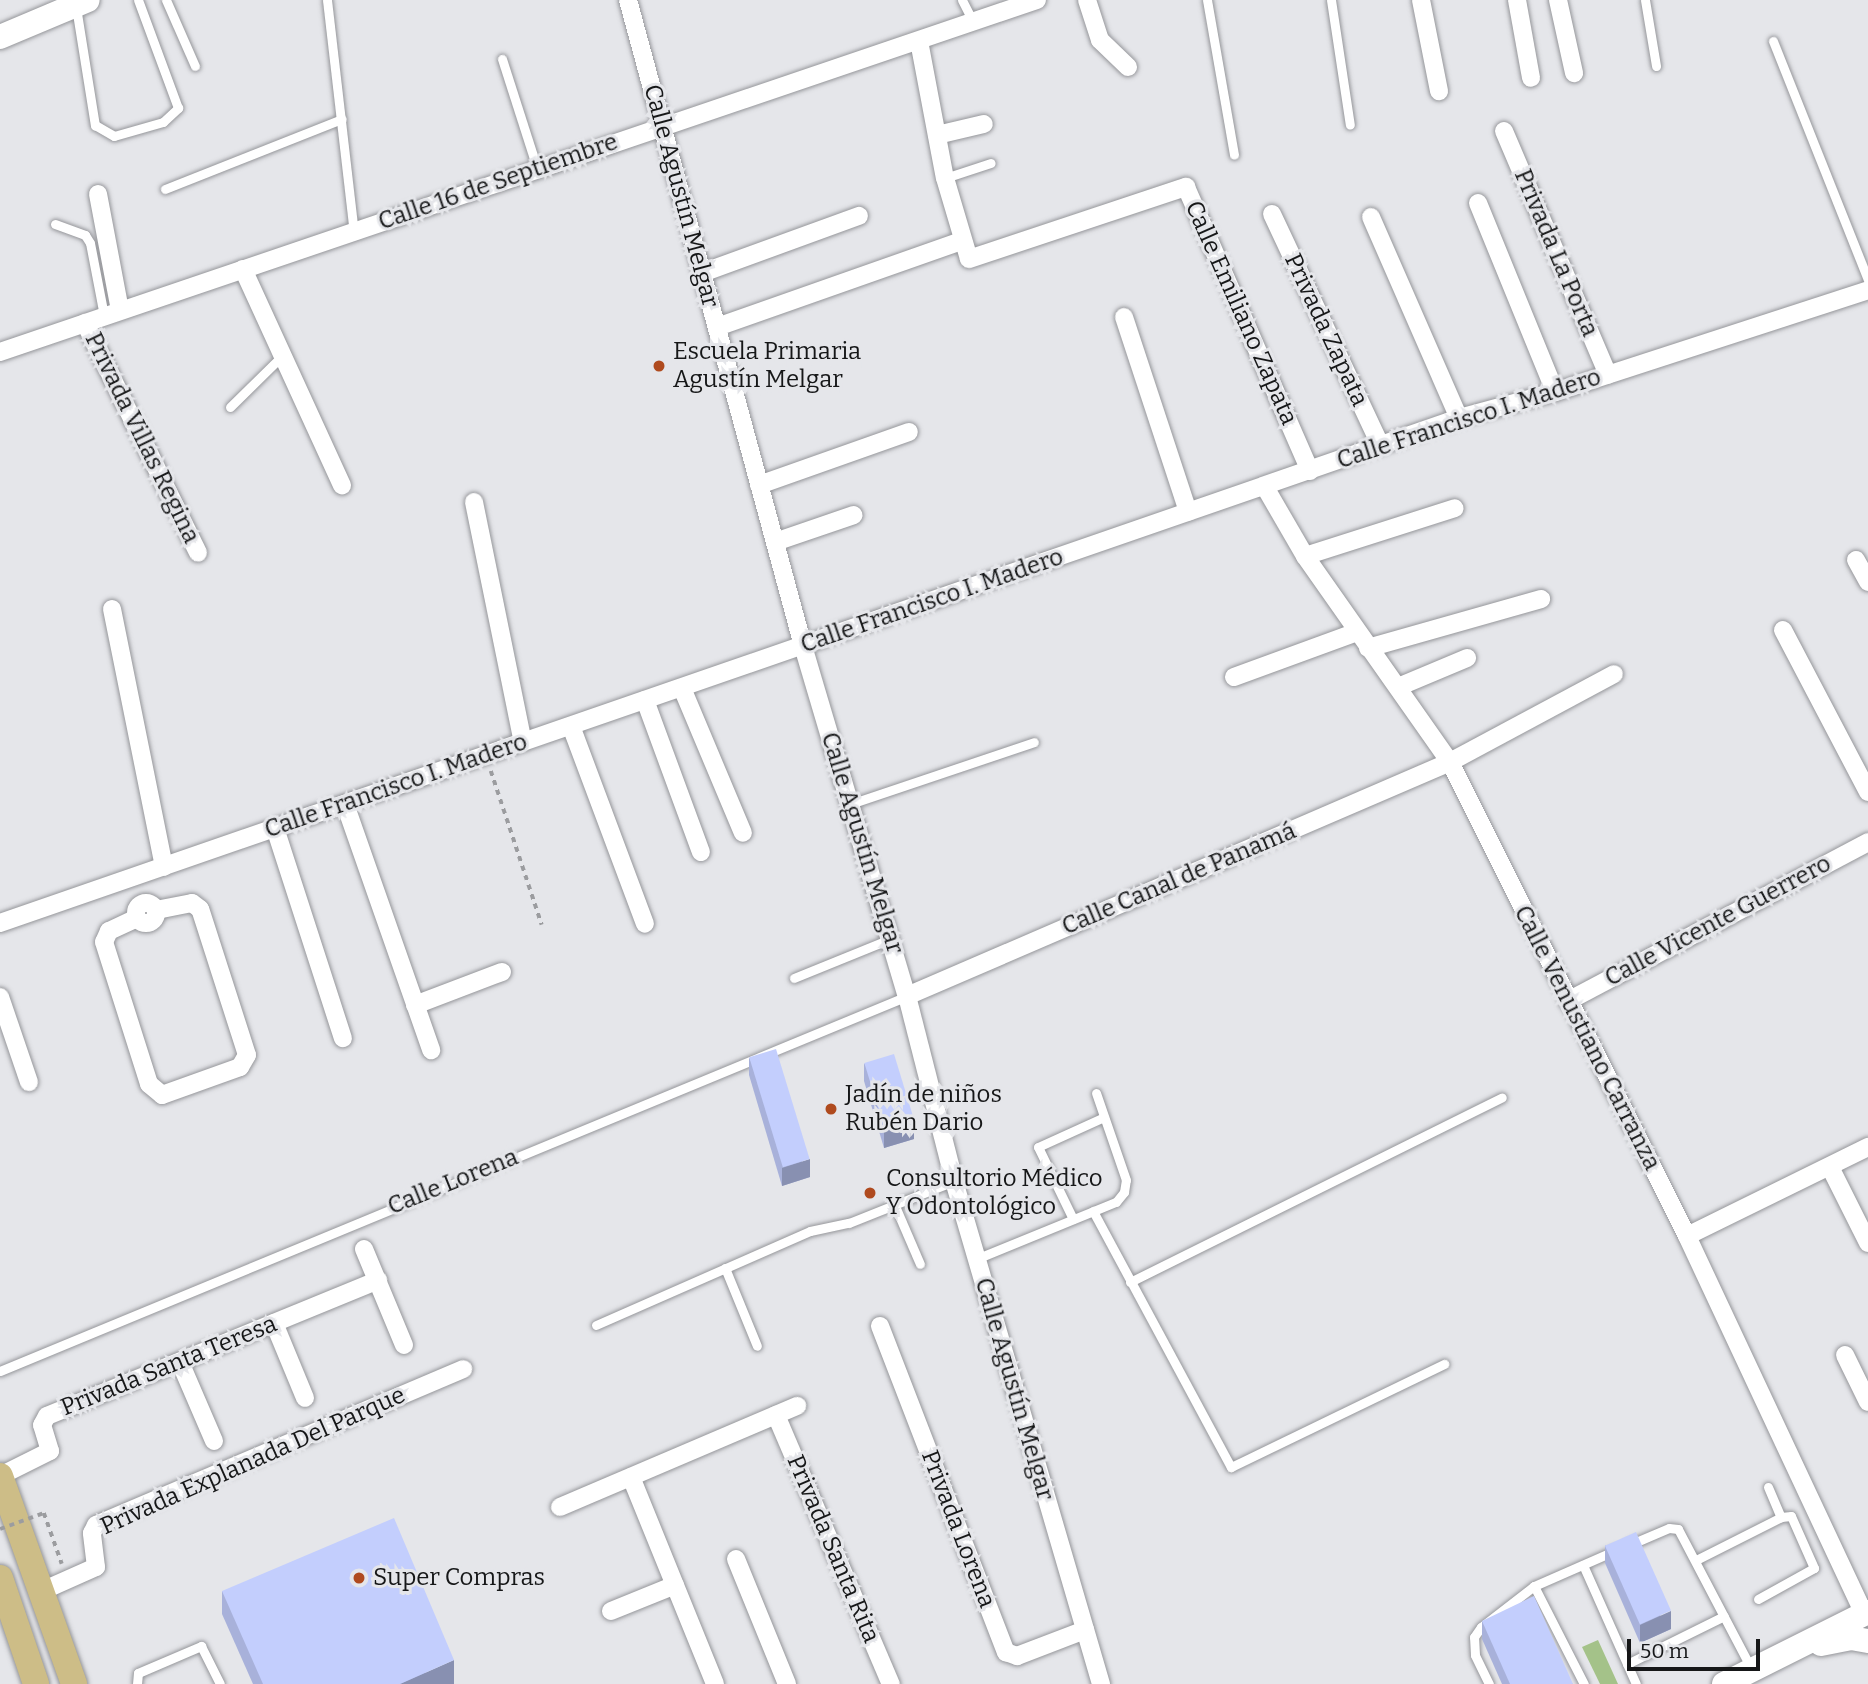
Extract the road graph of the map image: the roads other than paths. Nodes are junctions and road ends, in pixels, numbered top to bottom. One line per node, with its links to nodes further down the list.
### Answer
1 (138, 0): 14 (lane)
2 (166, 0): 20 (lane)
3 (327, 0): 26 (lane)
4 (628, 0): 27 (street, Calle Agustín Melgar)
5 (962, 0): 15 (lane)
6 (1037, 0): 15 (street, Calle 16 de Septiembre)
7 (1087, 0): 22 (street)
8 (1207, 0): 32 (lane)
9 (1331, 0): 29 (lane)
10 (1421, 0): 25 (street)
11 (1517, 0): 24 (street)
12 (1558, 0): 23 (street)
13 (1645, 0): 21 (lane)
14 (82, 3): 16 (main road)
15 (973, 22): 17 (street, Calle 16 de Septiembre)
16 (0, 37)
17 (919, 41): 27 (street, Calle 16 de Septiembre); 31 (street)
18 (1773, 41): 47 (lane)
19 (502, 59): 34 (lane)
20 (195, 66)
21 (1656, 66)
22 (1128, 67)
23 (1574, 73)
24 (1531, 78)
25 (1439, 91)
26 (342, 119): 36 (lane); 43 (lane)
27 (662, 124): 34 (street, Calle 16 de Septiembre); 46 (street, Calle Agustín Melgar)
28 (984, 124): 31 (street)
29 (1350, 125)
30 (1504, 131): 55 (street, Privada La Porta)
31 (937, 135): 35 (street)
32 (1234, 155)
33 (991, 163): 35 (lane)
34 (537, 168): 43 (street, Calle 16 de Septiembre)
35 (945, 178): 44 (street)
36 (165, 189)
37 (98, 194): 49 (street)
38 (1478, 203): 56 (street)
39 (1272, 214): 60 (street, Privada Zapata)
40 (859, 216): 46 (street)
41 (1371, 217): 58 (street)
42 (55, 224): 49 (lane)
43 (354, 232): 45 (street, Calle 16 de Septiembre)
44 (961, 241): 52 (street); 61 (street, Calle Emiliano Zapata)
45 (243, 269): 49 (street, Calle 16 de Septiembre); 54 (street)
46 (702, 273): 52 (street, Calle Agustín Melgar)
47 (1868, 280)
48 (1868, 290): 55 (street, Calle Francisco I. Madero)
49 (112, 313): 51 (street, Calle 16 de Septiembre)
50 (1124, 317): 67 (street)
51 (85, 323): 53 (street, Calle 16 de Septiembre); 70 (street, Privada Villas Regina)
52 (717, 327): 63 (street, Calle Agustín Melgar)
53 (0, 352)
54 (283, 355): 57 (lane); 62 (street)
55 (1608, 375): 56 (street, Calle Francisco I. Madero)
56 (1555, 392): 58 (street, Calle Francisco I. Madero)
57 (230, 408)
58 (1460, 418): 60 (street, Calle Francisco I. Madero)
59 (909, 432): 63 (street)
60 (1380, 446): 61 (street, Calle Francisco I. Madero)
61 (1310, 471): 64 (street, Calle Francisco I. Madero)
62 (342, 485)
63 (759, 485): 69 (street, Calle Agustín Melgar)
64 (1265, 487): 67 (street, Calle Francisco I. Madero); 71 (street, Calle Venustiano Carranza)
65 (474, 502): 88 (street)
66 (1455, 508): 71 (street)
67 (1188, 512): 78 (street, Calle Francisco I. Madero)
68 (854, 515): 69 (street)
69 (775, 542): 78 (street, Calle Agustín Melgar)
70 (198, 553)
71 (1306, 556): 77 (street, Calle Venustiano Carranza)
72 (1856, 560): 73 (street)
73 (1868, 582)
74 (1541, 599): 79 (street)
75 (112, 609): 97 (street)
76 (1783, 630): 90 (street)
77 (1357, 632): 79 (street, Calle Venustiano Carranza); 82 (street)
78 (803, 646): 84 (street, Calle Francisco I. Madero); 92 (street, Calle Agustín Melgar)
79 (1368, 648): 83 (street, Calle Venustiano Carranza)
80 (1467, 658): 83 (street)
81 (1614, 674): 89 (street, Calle Canal de Panamá)
82 (1234, 677)
83 (1398, 687): 89 (street, Calle Venustiano Carranza)
84 (682, 688): 85 (street, Calle Francisco I. Madero); 94 (street)
85 (645, 700): 86 (street, Calle Francisco I. Madero); 96 (street)
86 (571, 726): 88 (street, Calle Francisco I. Madero); 101 (street)
87 (1034, 742): 92 (lane)
88 (523, 743): 91 (street, Calle Francisco I. Madero)
89 (1450, 762): 105 (street, Calle Canal de Panamá); 107 (street, Calle Venustiano Carranza)
90 (1868, 792)
91 (345, 804): 93 (street, Calle Francisco I. Madero); 108 (street)
92 (850, 804): 102 (street, Calle Agustín Melgar)
93 (275, 828): 97 (street, Calle Francisco I. Madero); 109 (street)
94 (743, 833)
95 (1866, 850): 107 (street, Calle Vicente Guerrero)
96 (701, 852)
97 (164, 867): 98 (street, Calle Francisco I. Madero)
98 (137, 875): 99 (street); 100 (street, Calle Francisco I. Madero)
99 (145, 910): 99 (street)
100 (0, 923)
101 (645, 924)
102 (890, 939): 104 (lane); 105 (street, Calle Agustín Melgar)
103 (502, 972): 108 (street)
104 (794, 978)
105 (907, 996): 117 (street, Calle Agustín Melgar); 138 (lane, Calle Lorena)
106 (0, 997): 111 (street)
107 (1568, 1001): 121 (street, Calle Venustiano Carranza)
108 (415, 1005): 110 (street)
109 (342, 1038)
110 (431, 1050)
111 (29, 1082)
112 (1096, 1093): 114 (lane)
113 (1502, 1097): 128 (lane)
114 (1104, 1117): 119 (lane); 120 (lane)
115 (1868, 1147): 116 (street)
116 (1830, 1167): 121 (street); 122 (street)
117 (954, 1181): 118 (lane); 124 (street, Calle Agustín Melgar)
118 (895, 1206): 125 (lane); 126 (lane)
119 (1093, 1211): 120 (lane); 128 (lane)
120 (1073, 1219): 124 (lane)
121 (1687, 1236): 158 (street, Calle Venustiano Carranza)
122 (1868, 1243)
123 (364, 1249): 127 (street)
124 (976, 1259): 160 (street, Calle Agustín Melgar)
125 (920, 1264)
126 (725, 1268): 130 (lane); 133 (lane)
127 (378, 1280): 129 (street, Privada Santa Teresa); 132 (street)
128 (1130, 1282): 136 (lane)
129 (274, 1323): 135 (street, Privada Santa Teresa); 139 (street)
130 (596, 1325)
131 (880, 1326): 160 (street, Privada Lorena)
132 (404, 1345)
133 (757, 1346)
134 (1845, 1355): 140 (street)
135 (180, 1362): 143 (street); 144 (street, Privada Santa Teresa)
136 (1444, 1364)
137 (463, 1369): 153 (street, Privada Explanada Del Parque)
138 (0, 1371)
139 (305, 1398)
140 (1868, 1402)
141 (797, 1406): 142 (street)
142 (776, 1415): 145 (street); 171 (street, Privada Santa Rita)
143 (214, 1441)
144 (0, 1476): 153 (main road)
145 (631, 1476): 147 (street); 154 (street)
146 (1768, 1487): 148 (lane)
147 (560, 1507)
148 (1781, 1517): 150 (lane); 156 (lane)
149 (736, 1559): 170 (street)
150 (1696, 1560): 151 (lane); 159 (lane)
151 (1583, 1565): 155 (lane); 163 (lane)
152 (0, 1578): 165 (main road)
153 (40, 1585): 166 (main road)
154 (675, 1585): 157 (street); 169 (street)
155 (1534, 1586): 173 (lane); 174 (lane)
156 (1758, 1599)
157 (611, 1611)
158 (1866, 1613): 162 (main road)
159 (1724, 1616): 163 (lane); 164 (lane)
160 (1085, 1630): 172 (street, Calle Agustín Melgar)
161 (1868, 1642): 162 (main road)
162 (1788, 1652): 164 (main road)
163 (1628, 1664): 175 (lane)
164 (1753, 1670): 176 (main road)
165 (36, 1684)
166 (74, 1684)
167 (136, 1684): 168 (lane)
168 (220, 1684)
169 (715, 1684)
170 (787, 1684)
171 (891, 1684)
172 (1101, 1684)
173 (1489, 1684)
174 (1584, 1684)
175 (1636, 1684)
176 (1724, 1684)

